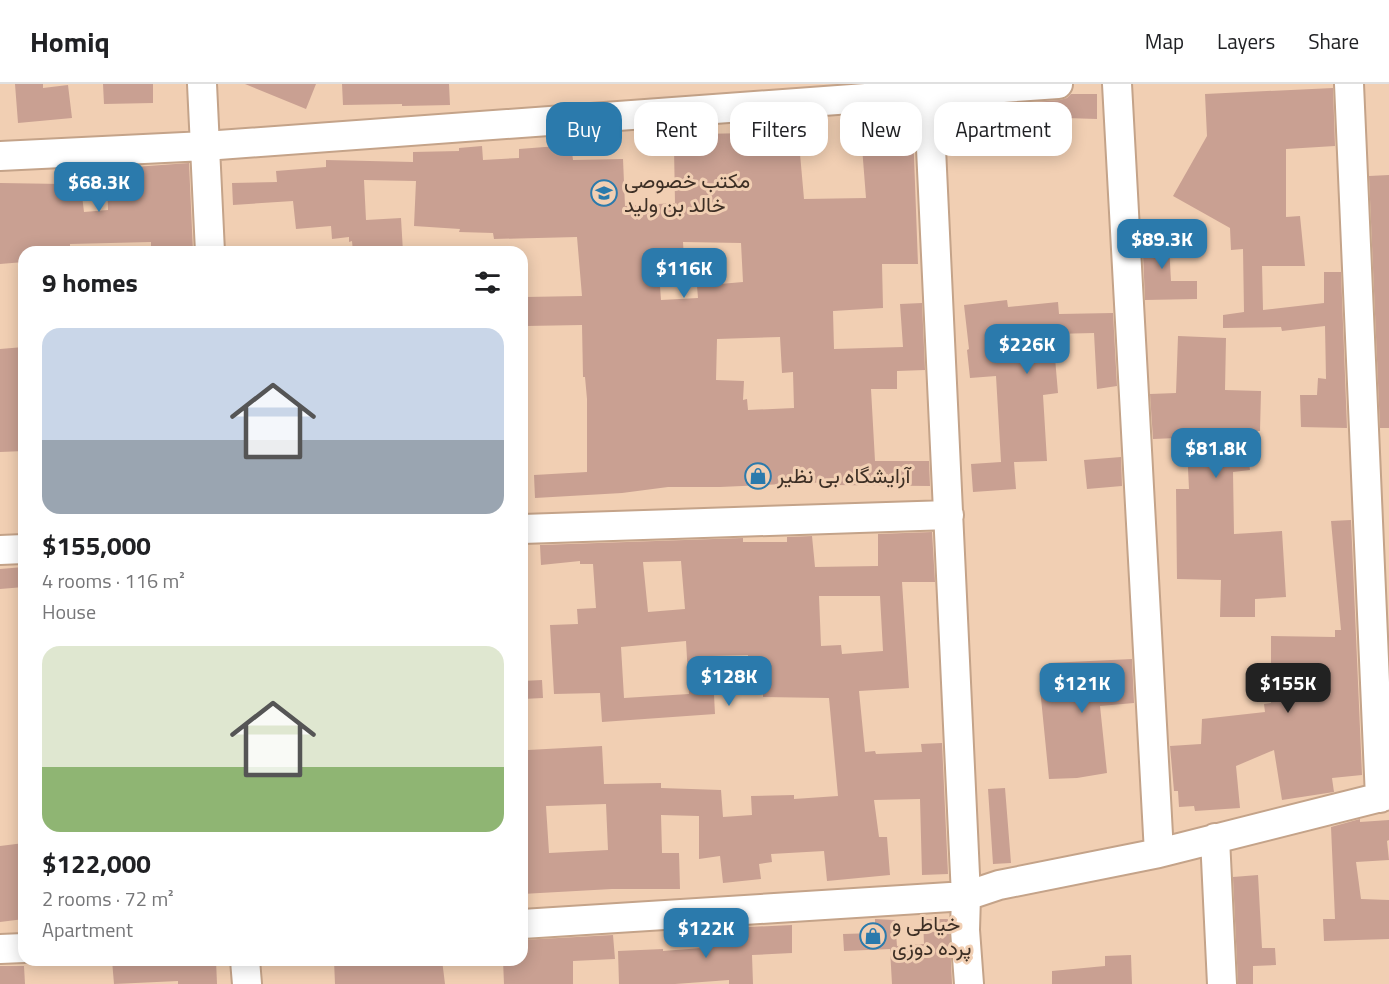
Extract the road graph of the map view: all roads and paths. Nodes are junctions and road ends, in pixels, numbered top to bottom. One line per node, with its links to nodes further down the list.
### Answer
1 (202, 84): 6 (street)
2 (1058, 84): 5 (street)
3 (1117, 84): 15 (street)
4 (1349, 84): 13 (street)
5 (928, 88): 6 (street); 9 (street)
6 (205, 146): 7 (street); 8 (street)
7 (0, 156)
8 (210, 246)
9 (949, 515): 10 (street); 16 (street)
10 (528, 529)
11 (18, 549): 12 (street)
12 (0, 550)
13 (1385, 796): 14 (street)
14 (1215, 838): 15 (street); 23 (street)
15 (1159, 853): 16 (street)
16 (966, 896): 17 (street); 22 (street)
17 (528, 924)
18 (18, 948): 19 (street)
19 (0, 949)
20 (246, 966): 21 (street)
21 (247, 984)
22 (969, 984)
23 (1222, 984)

